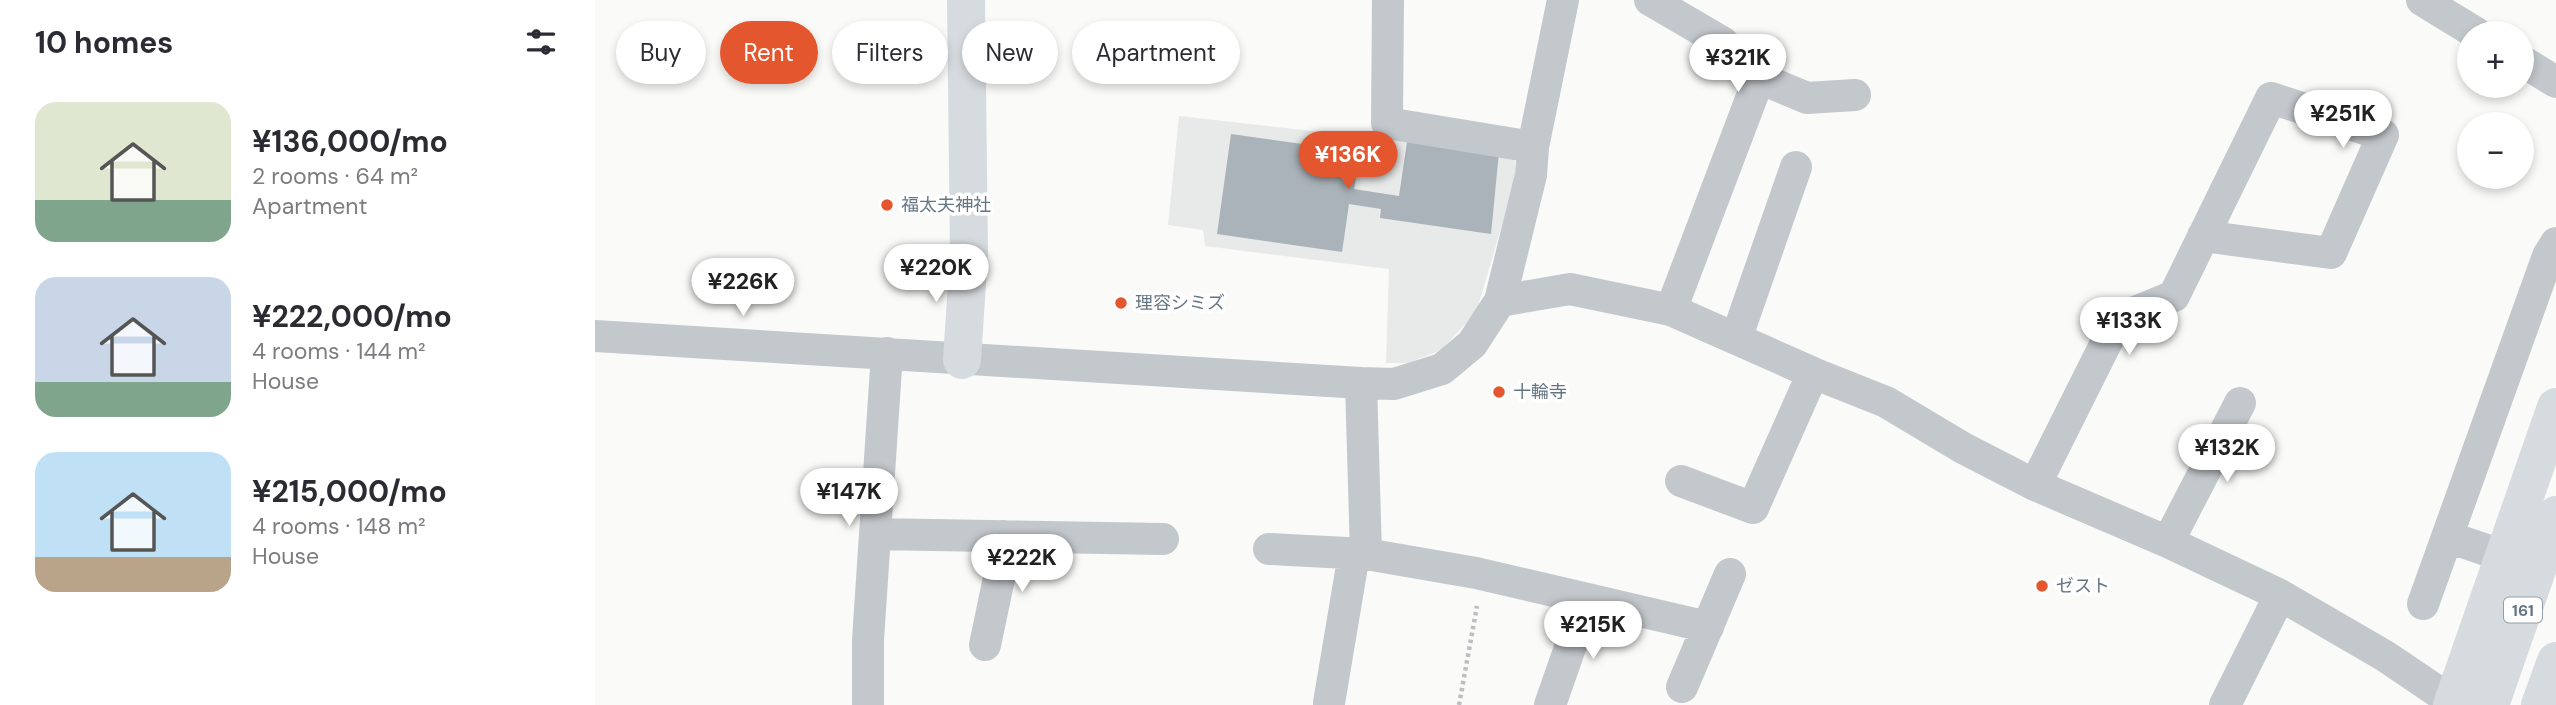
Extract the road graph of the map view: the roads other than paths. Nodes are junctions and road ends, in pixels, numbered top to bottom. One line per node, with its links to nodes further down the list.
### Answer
1 (966, 0): 20 (main road)
2 (1388, 0): 11 (street)
3 (1563, 0): 11 (street)
4 (1650, 0): 8 (street)
5 (2422, 0): 6 (street)
6 (2457, 21)
7 (2534, 68): 9 (street)
8 (1759, 78): 10 (street); 16 (street)
9 (2556, 82)
10 (1855, 95)
11 (1533, 147): 15 (street)
12 (1796, 167): 18 (street)
13 (2203, 236): 13 (street); 26 (street)
14 (2556, 243): 30 (street)
15 (1500, 300): 16 (street); 22 (street)
16 (1671, 310): 18 (street)
17 (595, 336): 19 (street)
18 (1735, 339): 21 (street)
19 (887, 353): 20 (street); 28 (street)
20 (962, 360): 22 (street)
21 (1813, 373): 25 (street); 26 (street)
22 (1361, 383): 34 (street)
23 (2240, 403): 32 (street)
24 (2556, 407): 35 (main road)
25 (1681, 481)
26 (2035, 485): 32 (street)
27 (2556, 515): 45 (main road, 161)
28 (875, 534): 29 (street); 46 (street)
29 (1003, 536): 31 (street); 41 (street)
30 (2448, 537): 35 (street); 39 (street)
31 (1163, 539)
32 (2168, 541): 37 (street)
33 (1269, 548): 34 (street)
34 (1360, 554): 38 (street); 44 (street)
35 (2504, 556): 45 (main road)
36 (1730, 574): 40 (street)
37 (2280, 595): 45 (street); 48 (street)
38 (1587, 599): 40 (street); 47 (street)
39 (2423, 604)
40 (1708, 627): 43 (street)
41 (985, 645)
42 (2556, 660): 49 (main road)
43 (1682, 687)
44 (1329, 703)
45 (2463, 704)
46 (868, 705)
47 (1550, 705)
48 (2225, 705)
49 (2540, 705)

